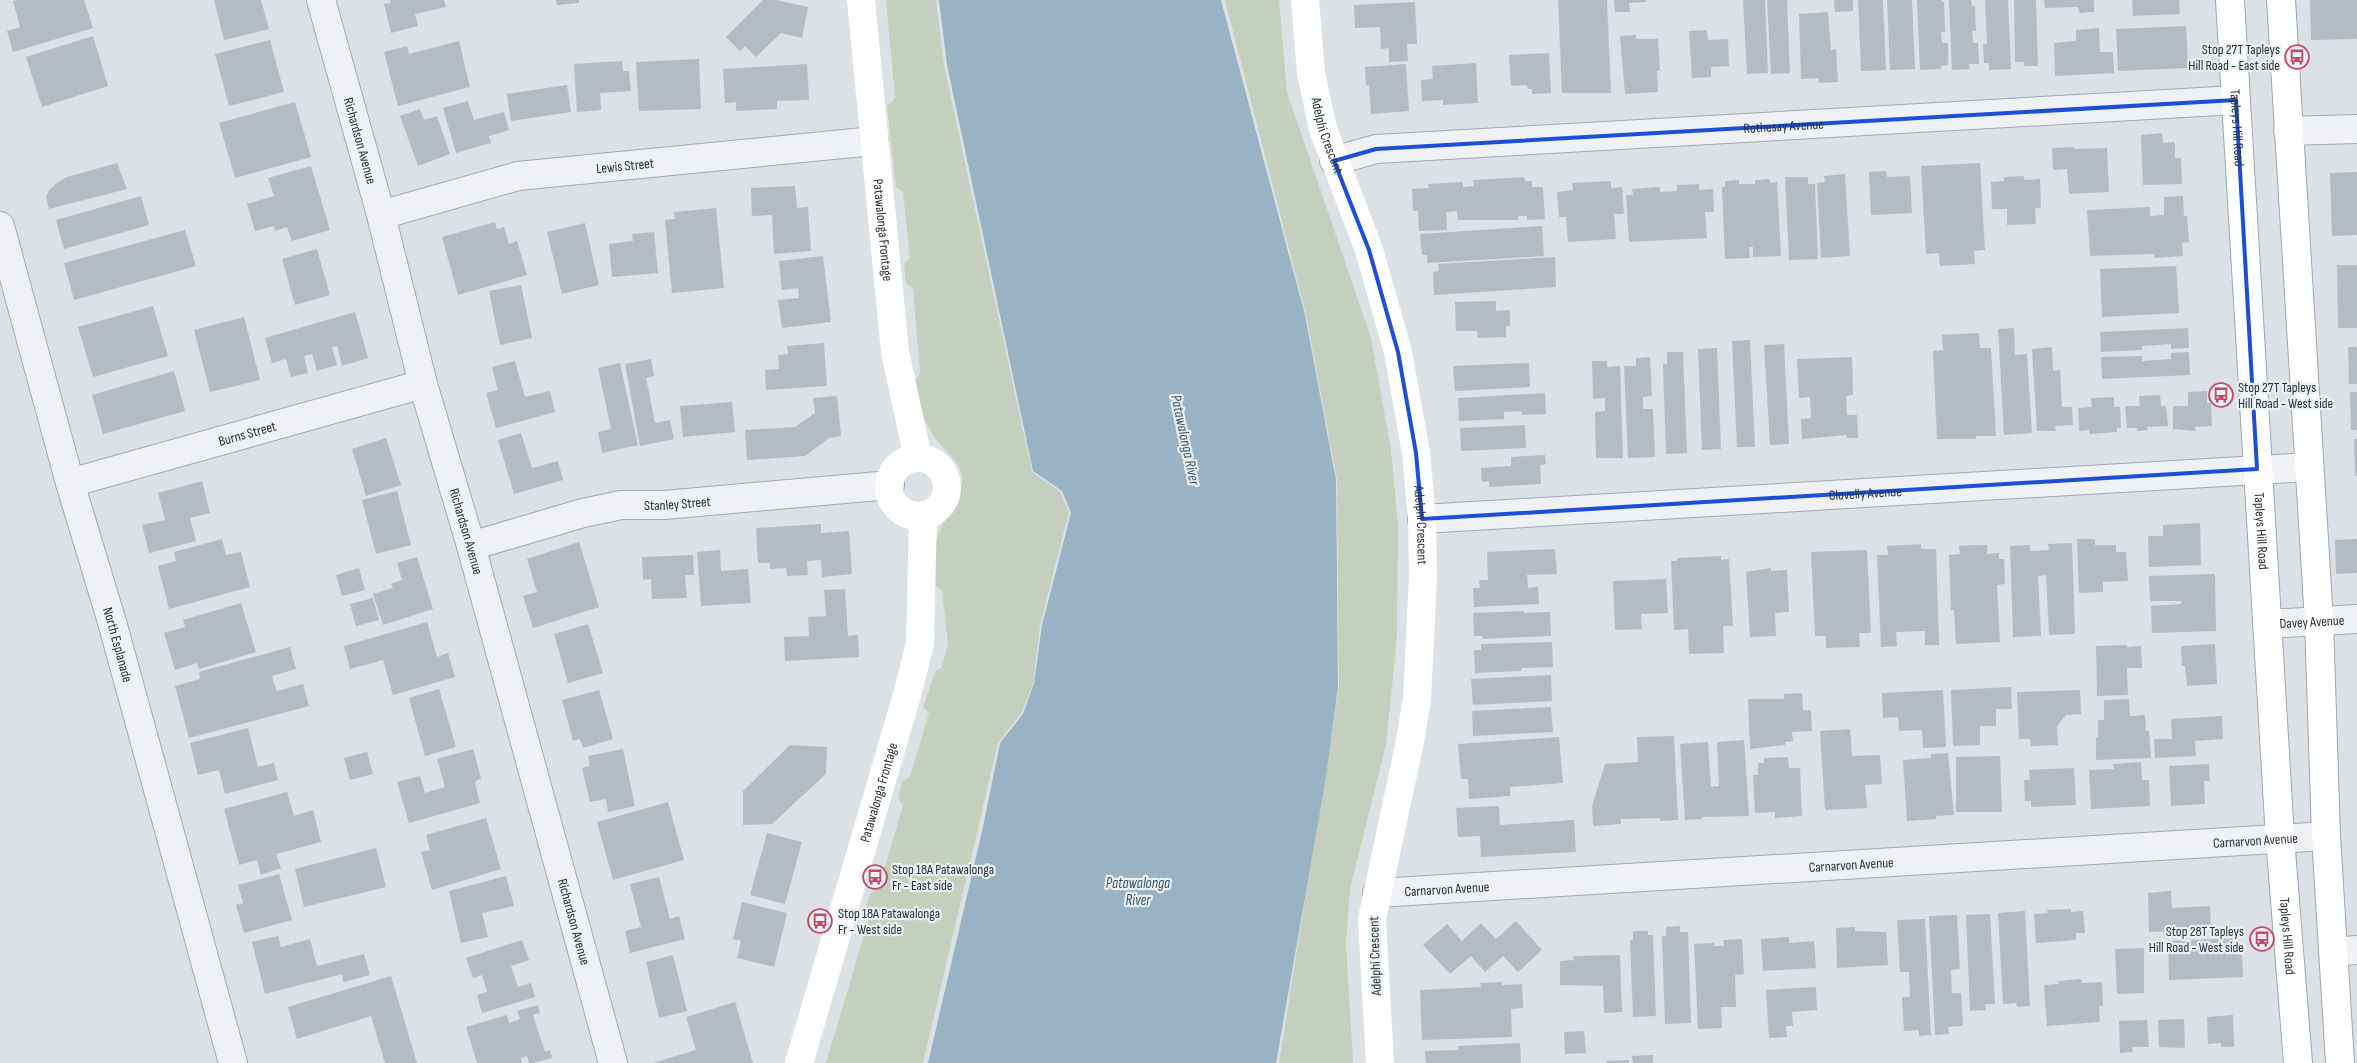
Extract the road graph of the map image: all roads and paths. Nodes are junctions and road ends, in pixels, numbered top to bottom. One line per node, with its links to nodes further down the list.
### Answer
1 (321, 0): 11 (street, Richardson Avenue)
2 (861, 0): 9 (street, Patawalonga Frontage)
3 (1305, 0): 10 (street, Adelphi Crescent)
4 (2230, 0): 6 (street, Tapleys Hill Road)
5 (2281, 0): 8 (street)
6 (2236, 100): 10 (street, Rothesay Avenue); 16 (street, Tapleys Hill Road)
7 (2357, 129): 8 (street)
8 (2288, 132): 15 (street)
9 (874, 141): 11 (street, Lewis Street); 14 (street, Patawalonga Frontage)
10 (1334, 161): 20 (street, Adelphi Crescent)
11 (381, 215): 13 (street, Richardson Avenue)
12 (0, 226): 17 (street, North Esplanade)
13 (423, 384): 17 (street, Burns Street); 21 (street, Richardson Avenue)
14 (918, 458): 18 (street); 19 (street)
15 (2308, 467): 16 (street, Clovelly Avenue); 23 (street)
16 (2257, 470): 20 (street, Clovelly Avenue); 24 (street, Tapleys Hill Road)
17 (70, 483): 29 (street, North Esplanade)
18 (890, 485): 19 (street); 21 (street, Stanley Street)
19 (923, 516): 31 (street, Patawalonga Frontage)
20 (1422, 519): 27 (street, Adelphi Crescent)
21 (471, 546): 30 (street, Richardson Avenue)
22 (2357, 619): 23 (street, Davey Avenue)
23 (2319, 621): 24 (street, Davey Avenue); 25 (street)
24 (2267, 624): 26 (street, Tapleys Hill Road)
25 (2326, 836): 26 (street, Carnarvon Avenue); 28 (street)
26 (2280, 838): 27 (street, Carnarvon Avenue); 33 (street, Tapleys Hill Road)
27 (1377, 893): 32 (street, Adelphi Crescent)
28 (2346, 951): 34 (street)
29 (233, 1063)
30 (613, 1063)
31 (799, 1063)
32 (1380, 1063)
33 (2298, 1063)
34 (2340, 1063)

